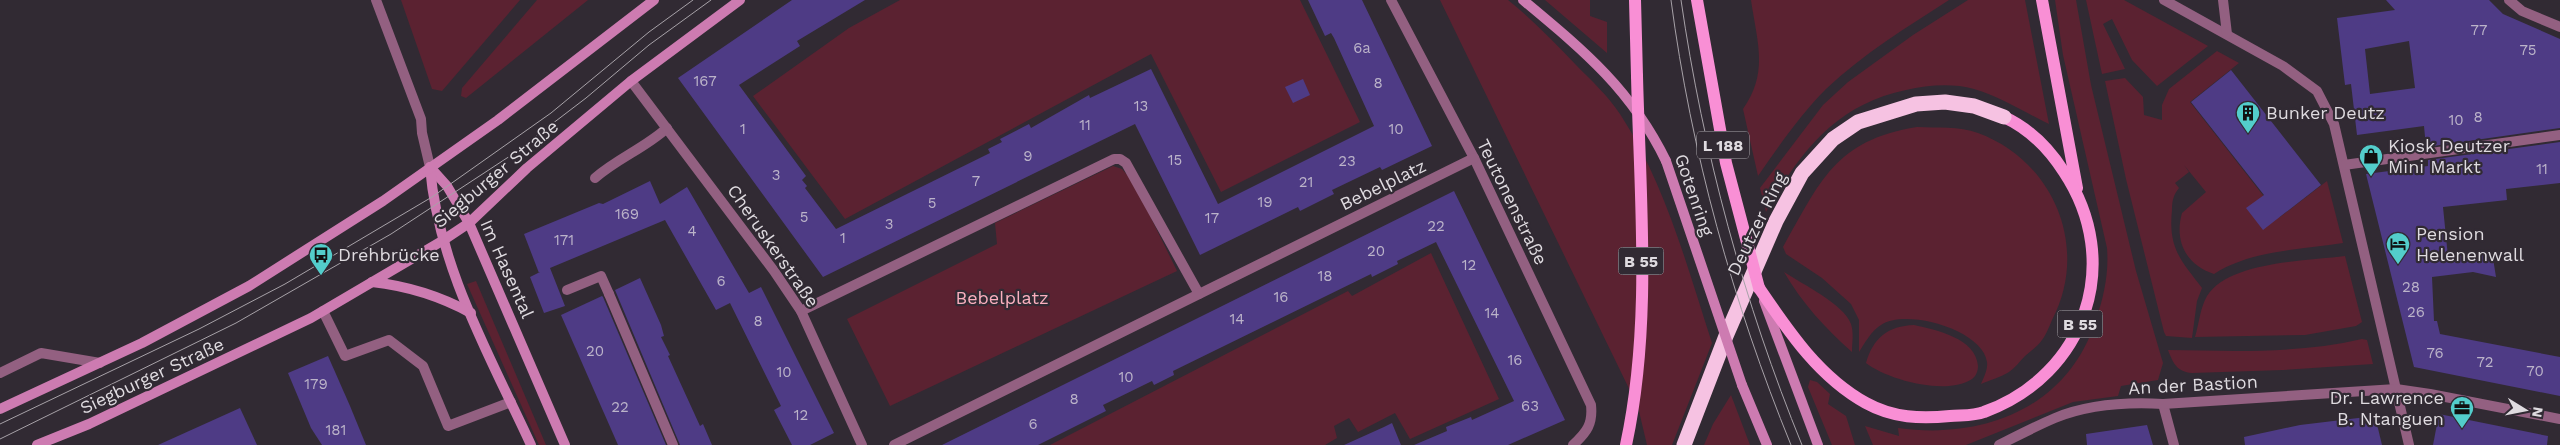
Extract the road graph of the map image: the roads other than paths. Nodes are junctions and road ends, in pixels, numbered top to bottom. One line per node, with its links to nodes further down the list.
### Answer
1 (376, 0): 20 (street)
2 (654, 0): 20 (main road, Siegburger Straße)
3 (740, 0): 14 (main road, Siegburger Straße)
4 (1523, 0): 48 (main road, Gotenring, bridge)
5 (1635, 0): 46 (main road, B 55, bridge)
6 (1697, 0): 26 (main road, L 188, bridge)
7 (2042, 0): 22 (main road)
8 (2164, 0): 13 (street)
9 (2223, 0): 13 (street)
10 (2509, 0): 12 (street)
11 (1392, 1): 18 (street, Teutonenstraße)
12 (2560, 26)
13 (2227, 34): 19 (street)
14 (631, 82): 16 (street, Cheruskerstraße); 23 (main road, Siegburger Straße)
15 (2004, 117): 22 (main road, Deutzer Ring / B 55); 47 (highway, Deutzer Ring / B 55)
16 (667, 128): 21 (street); 30 (street, Cheruskerstraße)
17 (2560, 135): 19 (street)
18 (1474, 158): 28 (street, Bebelplatz); 45 (street, Teutonenstraße)
19 (2344, 164): 34 (street)
20 (430, 167): 23 (main road, Im Hasental); 24 (main road); 32 (main road, Siegburger Straße)
21 (595, 178)
22 (2078, 193): 26 (main road, Deutzer Ring / B 55)
23 (469, 223): 24 (main road, Siegburger Straße); 41 (main road, Im Hasental)
24 (442, 241): 25 (main road, Siegburger Straße); 31 (main road)
25 (372, 282): 29 (main road, Siegburger Straße); 31 (main road)
26 (1759, 288): 49 (main road, L 188)
27 (567, 290): 42 (street)
28 (1198, 294): 30 (street); 44 (street, Bebelplatz)
29 (323, 311): 35 (street); 39 (main road, Siegburger Straße)
30 (801, 311): 43 (street, Cheruskerstraße)
31 (471, 313): 35 (main road)
32 (100, 363): 33 (street); 37 (main road, Siegburger Straße)
33 (0, 373)
34 (2396, 389): 36 (street, An der Bastion); 38 (street, An der Bastion); 52 (street)
35 (511, 402): 40 (main road)
36 (2162, 404): 50 (street, An der Bastion); 51 (street)
37 (0, 409)
38 (2560, 419)
39 (44, 444)
40 (531, 445)
41 (565, 445)
42 (673, 445)
43 (862, 445)
44 (894, 445)
45 (1573, 445)
46 (1626, 445)
47 (1684, 445)
48 (1766, 445)
49 (1818, 445)
50 (1998, 445)
51 (2174, 445)
52 (2409, 445)

